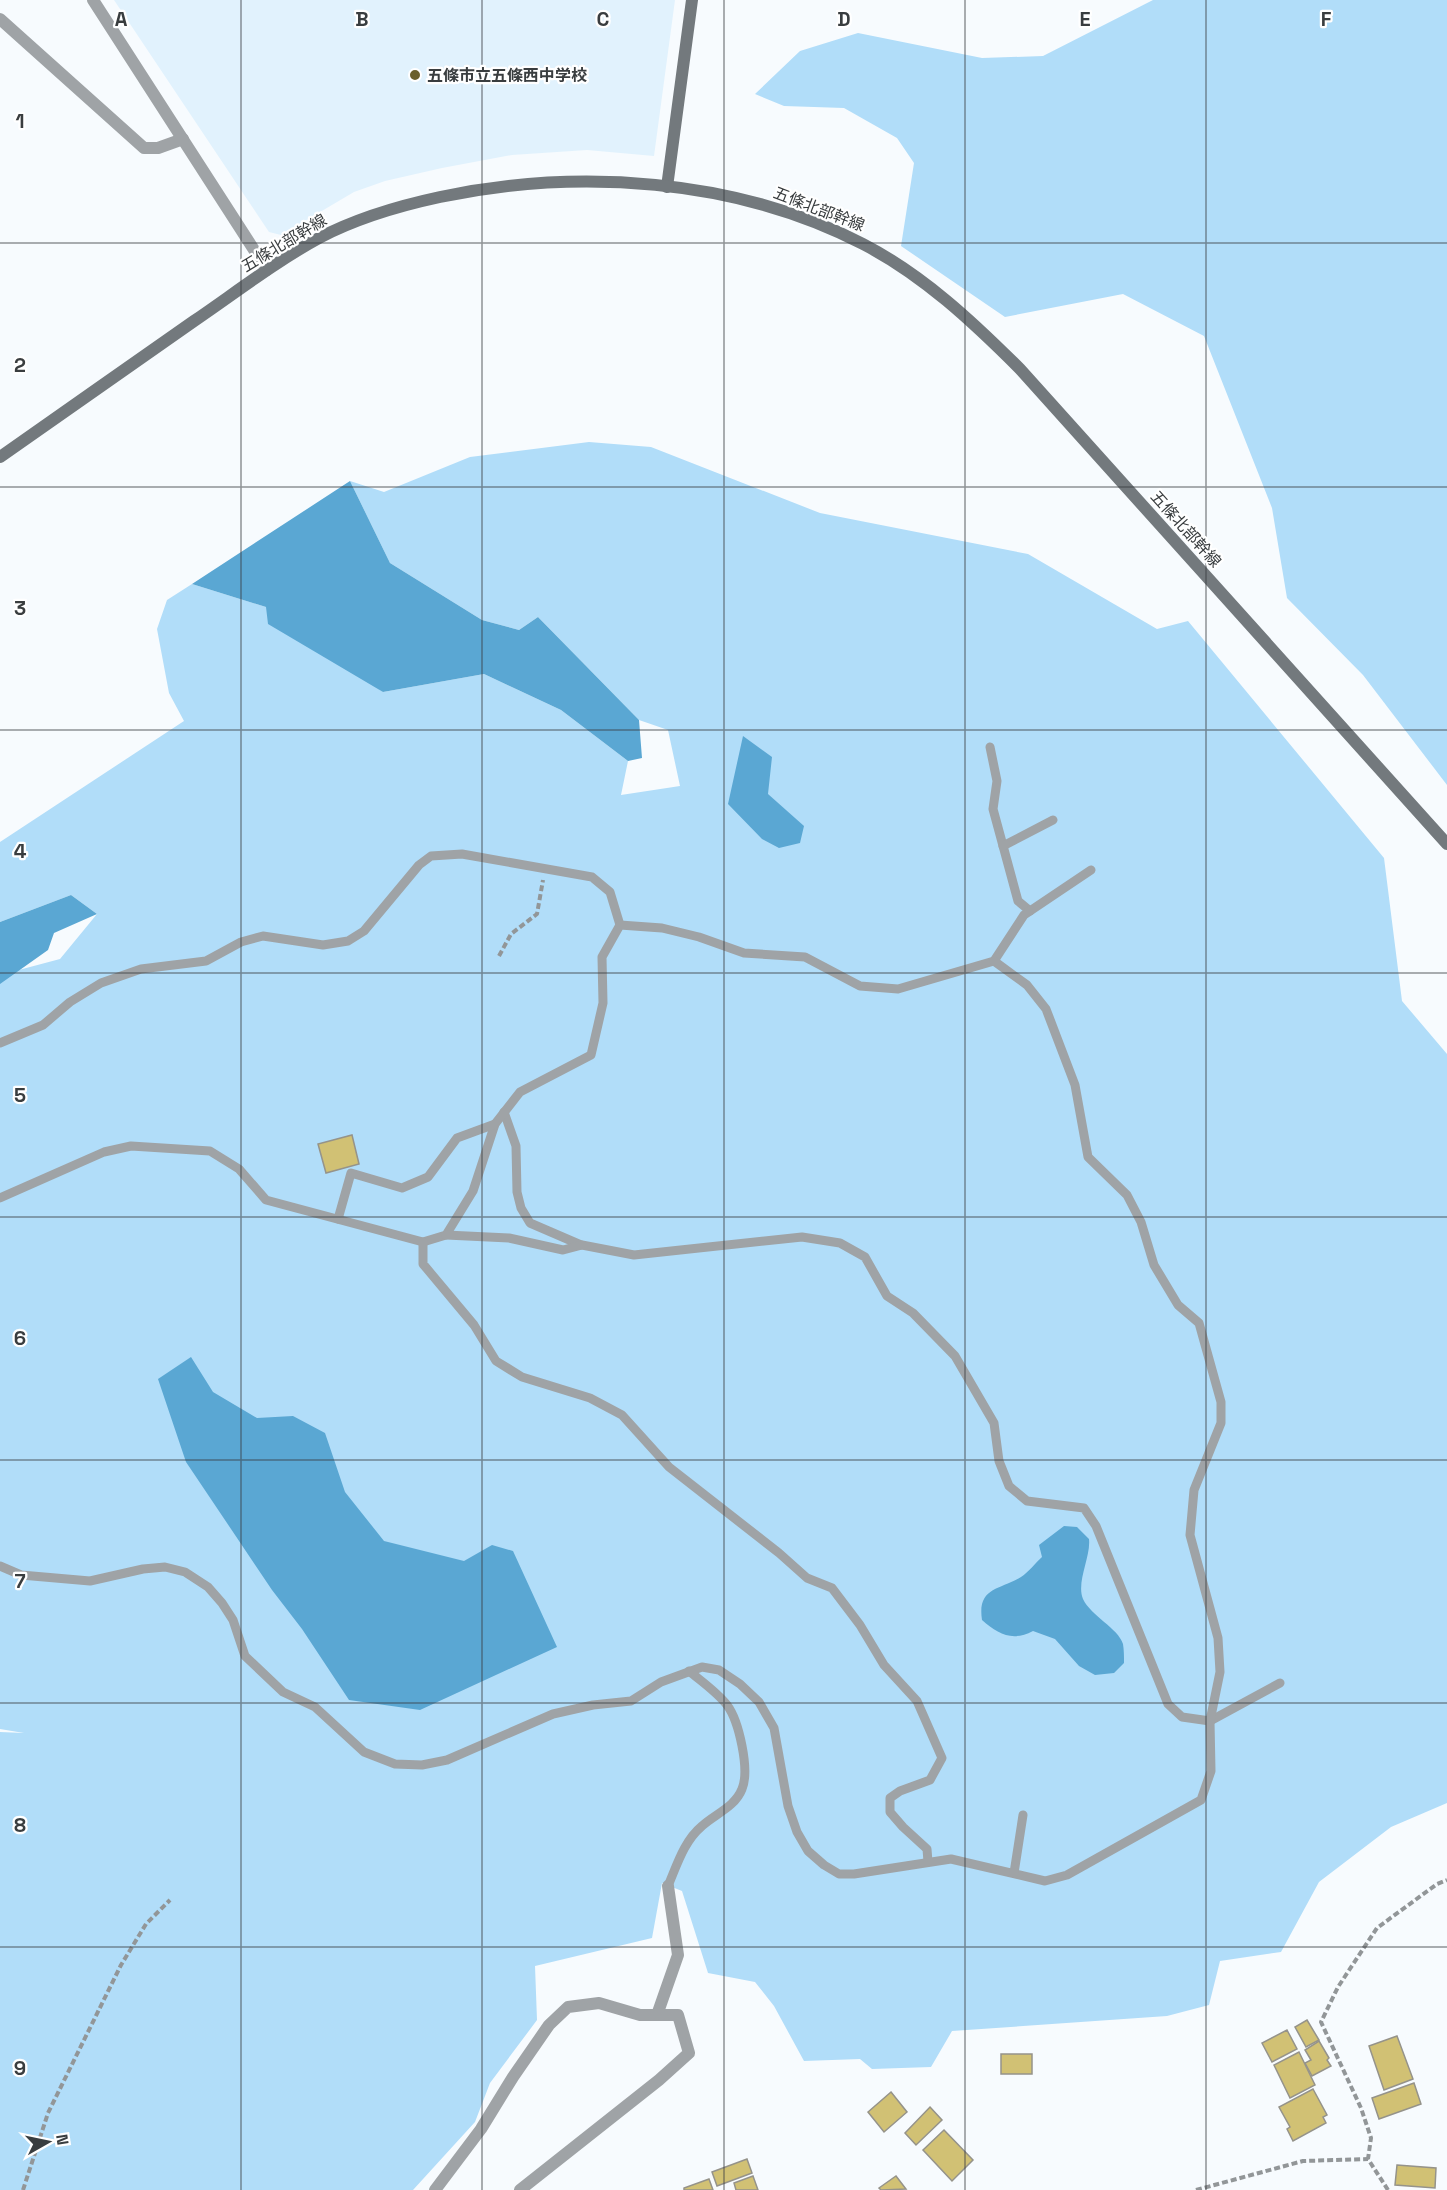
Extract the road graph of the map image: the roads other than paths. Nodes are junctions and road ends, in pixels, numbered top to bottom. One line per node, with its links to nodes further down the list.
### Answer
1 (93, 0): 4 (street)
2 (692, 0): 5 (street)
3 (0, 19): 4 (street)
4 (183, 139): 6 (street)
5 (667, 188): 6 (street, 五條北部幹線); 10 (street, 五條北部幹線)
6 (267, 270): 7 (street, 五條北部幹線)
7 (0, 457)
8 (990, 747): 11 (lane)
9 (1053, 820): 11 (lane)
10 (1447, 844)
11 (1003, 846): 13 (lane)
12 (1091, 870): 13 (lane)
13 (1030, 911): 15 (lane)
14 (620, 925): 15 (lane); 16 (lane); 17 (lane)
15 (994, 961): 27 (lane)
16 (0, 1043)
17 (504, 1112): 18 (lane); 23 (lane)
18 (495, 1124): 20 (lane); 21 (lane)
19 (0, 1198): 20 (lane)
20 (338, 1219): 22 (lane)
21 (446, 1235): 22 (lane); 23 (lane)
22 (423, 1242): 29 (lane)
23 (582, 1245): 27 (lane)
24 (0, 1566): 25 (lane)
25 (689, 1671): 29 (lane); 31 (lane)
26 (1280, 1683): 27 (lane)
27 (1210, 1721): 30 (lane)
28 (1023, 1815): 30 (lane)
29 (928, 1862): 30 (lane)
30 (1014, 1873)
31 (668, 1886): 32 (street)
32 (657, 2015): 33 (street); 34 (street)
33 (435, 2190)
34 (520, 2190)

